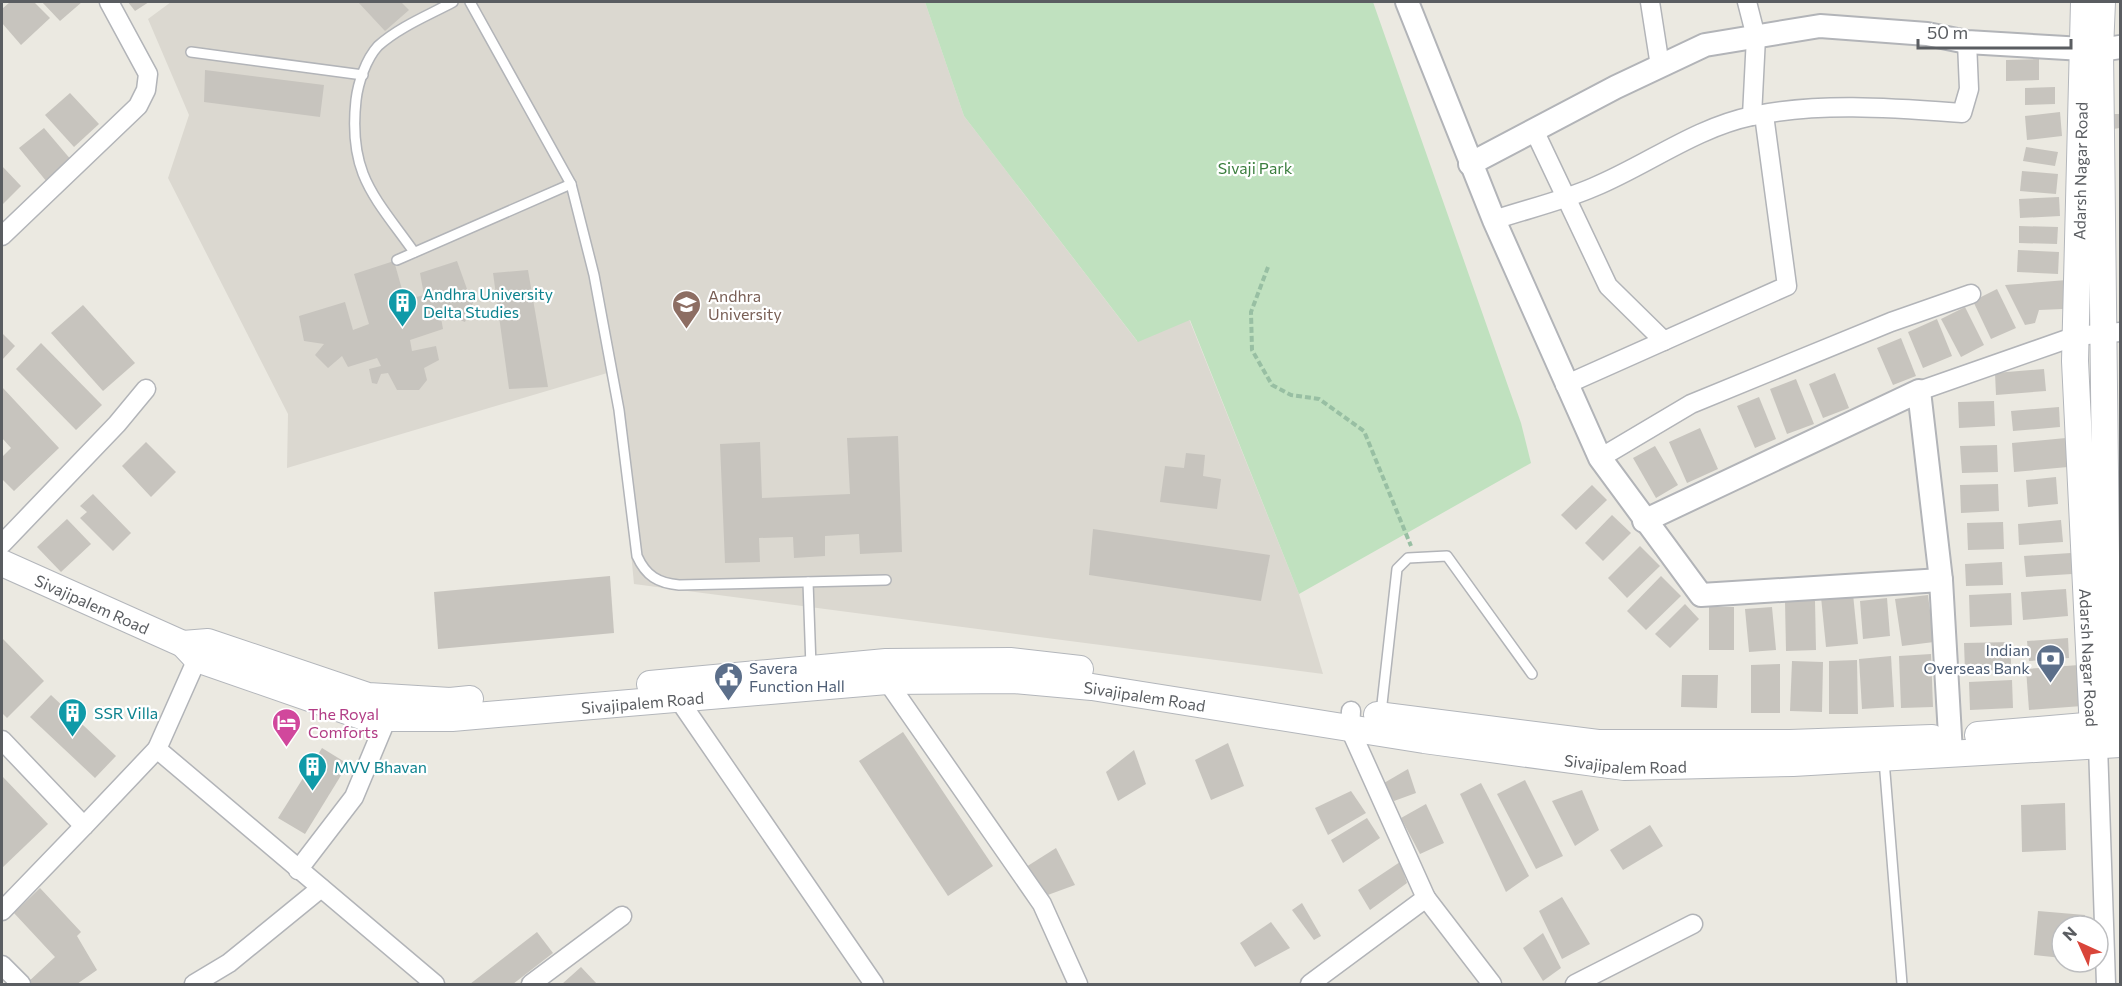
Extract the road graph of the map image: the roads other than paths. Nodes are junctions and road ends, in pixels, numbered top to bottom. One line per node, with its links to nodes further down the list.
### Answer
1 (109, 2): 21 (street)
2 (453, 2): 14 (lane)
3 (470, 2): 18 (lane)
4 (1407, 2): 17 (street)
5 (1650, 2): 13 (street)
6 (1747, 2): 9 (street)
7 (2084, 2): 11 (main road, Adarsh Nagar Road)
8 (2102, 2): 11 (main road, Adarsh Nagar Road)
9 (1756, 37): 10 (street); 13 (street); 15 (street)
10 (1967, 42): 11 (street); 15 (street)
11 (2101, 49): 25 (main road, Adarsh Nagar Road); 26 (main road, Adarsh Nagar Road)
12 (191, 52): 14 (lane)
13 (1660, 66): 16 (street)
14 (363, 75): 22 (lane)
15 (1758, 115): 19 (street); 27 (street)
16 (1534, 130): 17 (street); 19 (street)
17 (1470, 164): 20 (street)
18 (571, 184): 22 (lane); 38 (lane)
19 (1564, 197): 20 (street); 27 (street)
20 (1494, 220): 28 (street)
21 (2, 236)
22 (414, 252): 23 (lane)
23 (398, 260)
24 (1971, 294): 31 (street)
25 (2112, 333): 26 (street); 32 (main road, Adarsh Nagar Road)
26 (2076, 336): 30 (street); 47 (main road, Adarsh Nagar Road)
27 (1664, 341): 28 (street)
28 (1565, 385): 31 (street)
29 (146, 389): 34 (street)
30 (1919, 391): 33 (street); 37 (street)
31 (1600, 458): 33 (street)
32 (2113, 491): 47 (main road, Adarsh Nagar Road)
33 (1644, 521): 37 (street)
34 (2, 544)
35 (2, 563): 39 (main road, Sivajipalem Road)
36 (886, 580): 38 (lane)
37 (1941, 580): 49 (street)
38 (808, 582): 40 (lane)
39 (190, 651): 40 (main road, Sivajipalem Road); 44 (main road, Sivajipalem Road); 50 (street)
40 (811, 670): 45 (main road, Sivajipalem Road)
41 (1532, 674): 46 (lane)
42 (887, 681): 43 (main road, Sivajipalem Road); 45 (main road, Sivajipalem Road); 66 (street)
43 (679, 700): 44 (main road, Sivajipalem Road); 65 (street)
44 (387, 718): 53 (street)
45 (1351, 720): 46 (main road, Sivajipalem Road); 55 (street)
46 (1379, 724): 49 (main road, Sivajipalem Road); 51 (main road, Sivajipalem Road)
47 (2108, 733): 49 (main road, Sivajipalem Road); 60 (street)
48 (2, 740): 52 (street)
49 (1951, 745): 51 (main road, Sivajipalem Road)
50 (157, 748): 52 (street); 53 (street)
51 (1884, 758): 70 (lane)
52 (84, 826): 56 (street)
53 (298, 870): 54 (street)
54 (321, 888): 61 (street); 63 (street)
55 (1426, 898): 67 (street); 68 (street)
56 (2, 911)
57 (622, 916): 64 (street)
58 (1693, 924): 69 (street)
59 (2, 965): 62 (street)
60 (2111, 980)
61 (426, 982)
62 (21, 984)
63 (194, 984)
64 (531, 984)
65 (874, 984)
66 (1078, 984)
67 (1310, 984)
68 (1492, 984)
69 (1575, 984)
70 (1902, 984)

